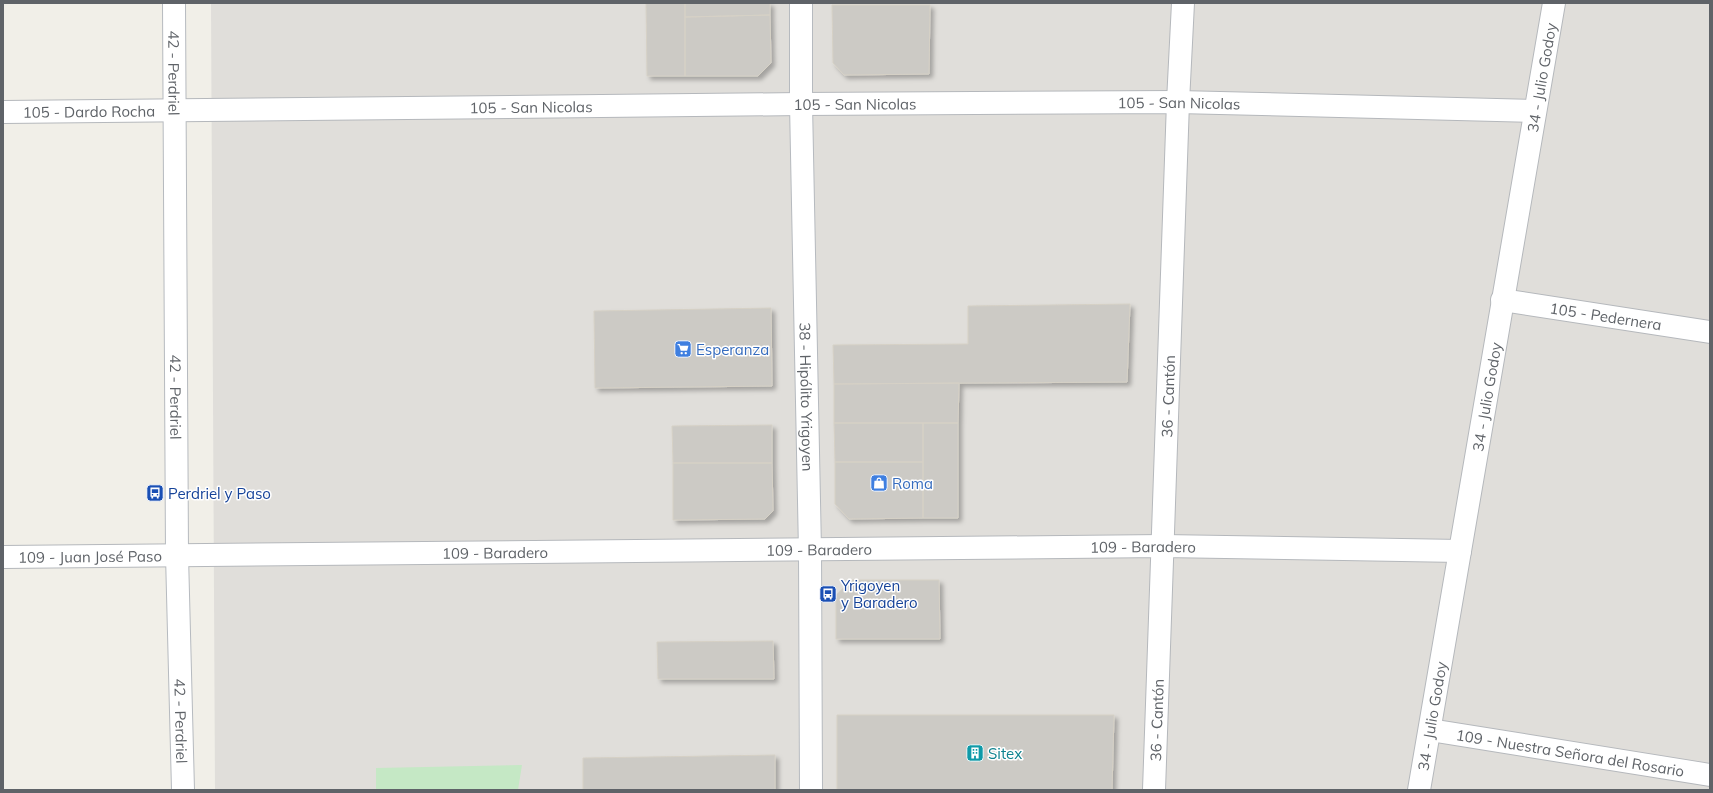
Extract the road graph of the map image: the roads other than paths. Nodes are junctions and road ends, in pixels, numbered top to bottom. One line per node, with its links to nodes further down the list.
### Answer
1 (174, 3): 7 (street, 42 - Perdriel)
2 (801, 3): 6 (street, 38 - Hipólito Yrigoyen)
3 (1183, 3): 5 (street, 36 - Cantón)
4 (1554, 3): 8 (street, 34 - Julio Godoy)
5 (1178, 102): 6 (street, 105 - San Nicolas); 8 (street, 105 - San Nicolas); 12 (street, 36 - Cantón)
6 (800, 104): 7 (street, 105 - San Nicolas); 13 (street, 38 - Hipólito Yrigoyen)
7 (174, 111): 9 (street, 105 - Dardo Rocha); 15 (street, 42 - Perdriel)
8 (1535, 111): 10 (street, 34 - Julio Godoy)
9 (3, 112)
10 (1502, 300): 11 (street, 105 - Pedernera); 14 (street, 34 - Julio Godoy)
11 (1710, 332)
12 (1163, 546): 13 (street, 109 - Baradero); 14 (street, 109 - Baradero); 21 (street, 36 - Cantón)
13 (810, 550): 15 (street, 109 - Baradero); 20 (street, 38 - Hipólito Yrigoyen)
14 (1460, 551): 17 (street, 34 - Julio Godoy)
15 (177, 556): 16 (street, 109 - Juan José Paso); 19 (street, 42 - Perdriel)
16 (3, 557)
17 (1430, 730): 18 (street, 109 - Nuestra Señora del Rosario); 22 (street, 34 - Julio Godoy)
18 (1710, 775)
19 (182, 790)
20 (811, 790)
21 (1154, 790)
22 (1419, 790)

